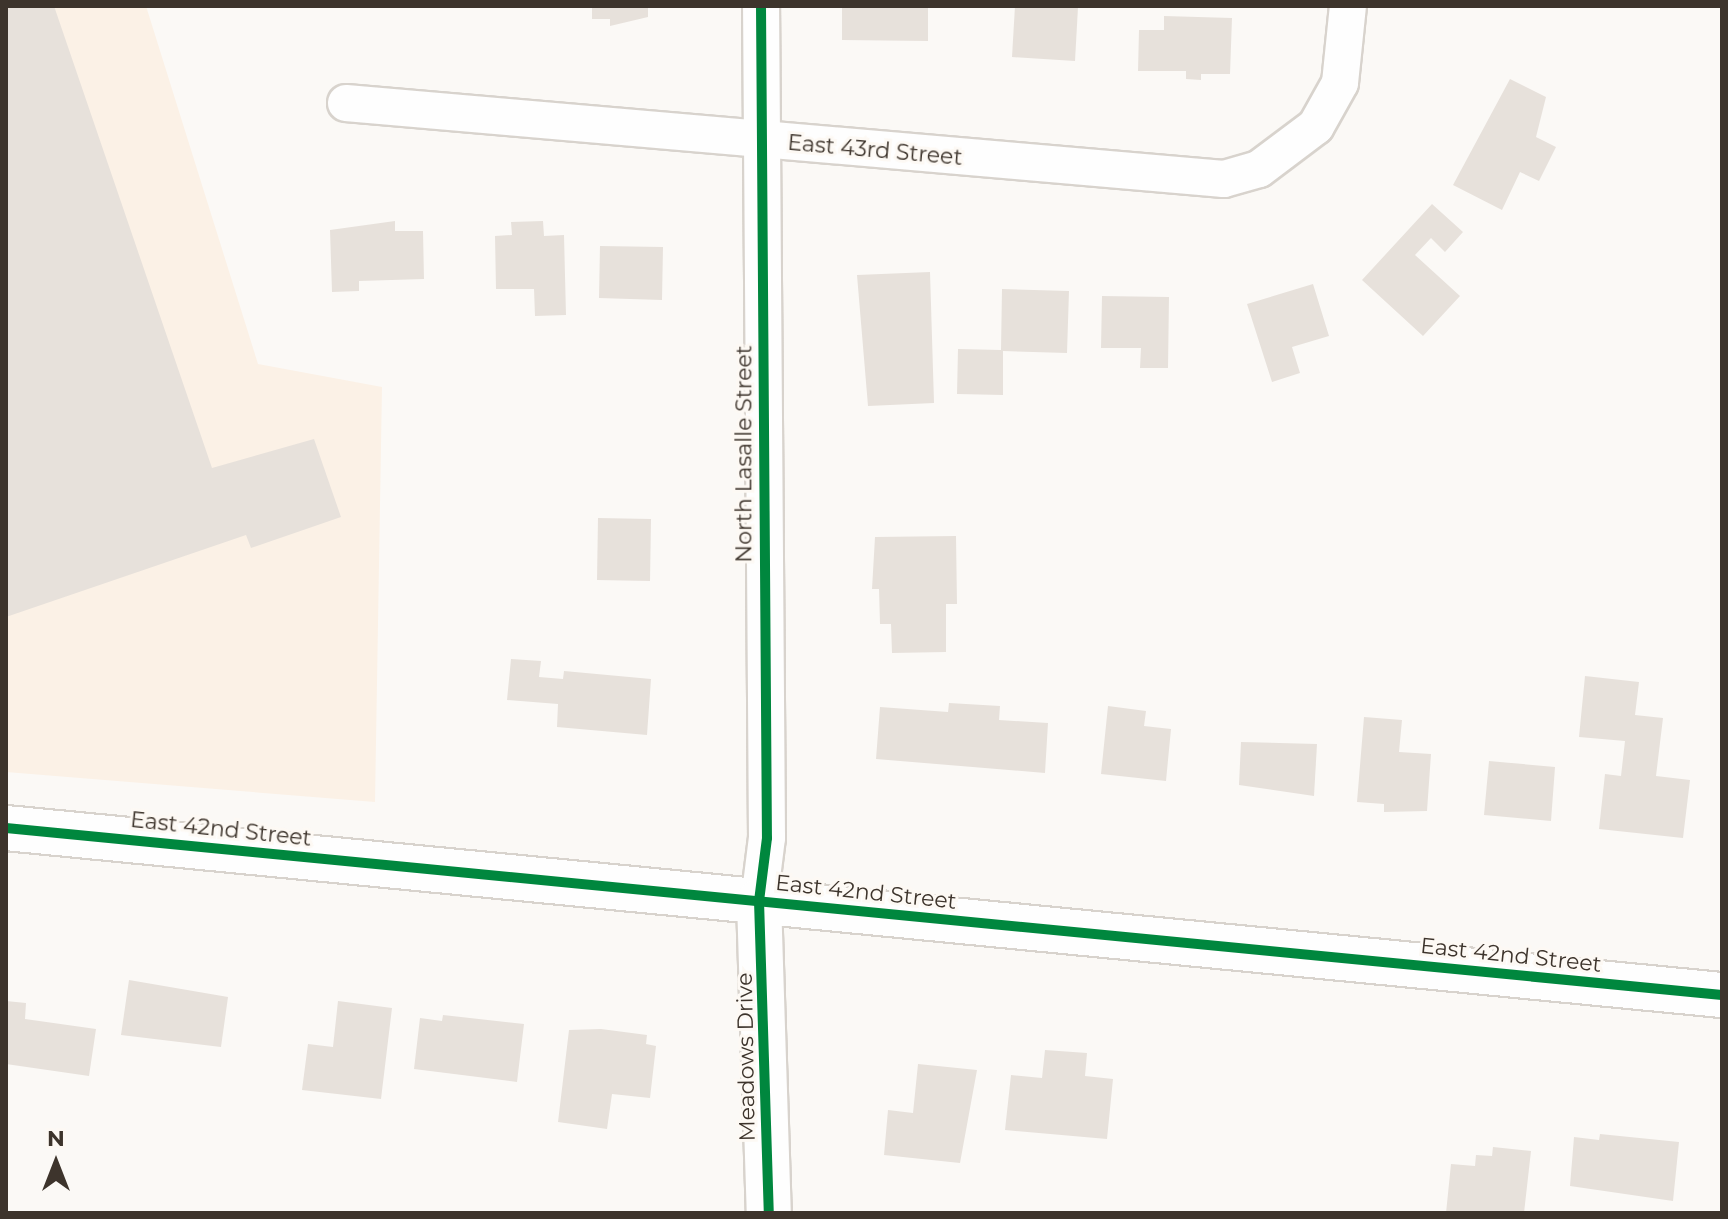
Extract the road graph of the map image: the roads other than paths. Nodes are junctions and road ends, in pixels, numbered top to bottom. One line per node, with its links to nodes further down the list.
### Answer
1 (761, 6): 4 (street, North Lasalle Street)
2 (1348, 6): 4 (street, East 43rd Street)
3 (346, 103): 4 (street, East 43rd Street)
4 (762, 141): 6 (street, North Lasalle Street)
5 (6, 828): 6 (street, East 42nd Street)
6 (759, 901): 7 (street, East 42nd Street); 8 (street, Meadows Drive)
7 (1722, 995)
8 (769, 1213)

